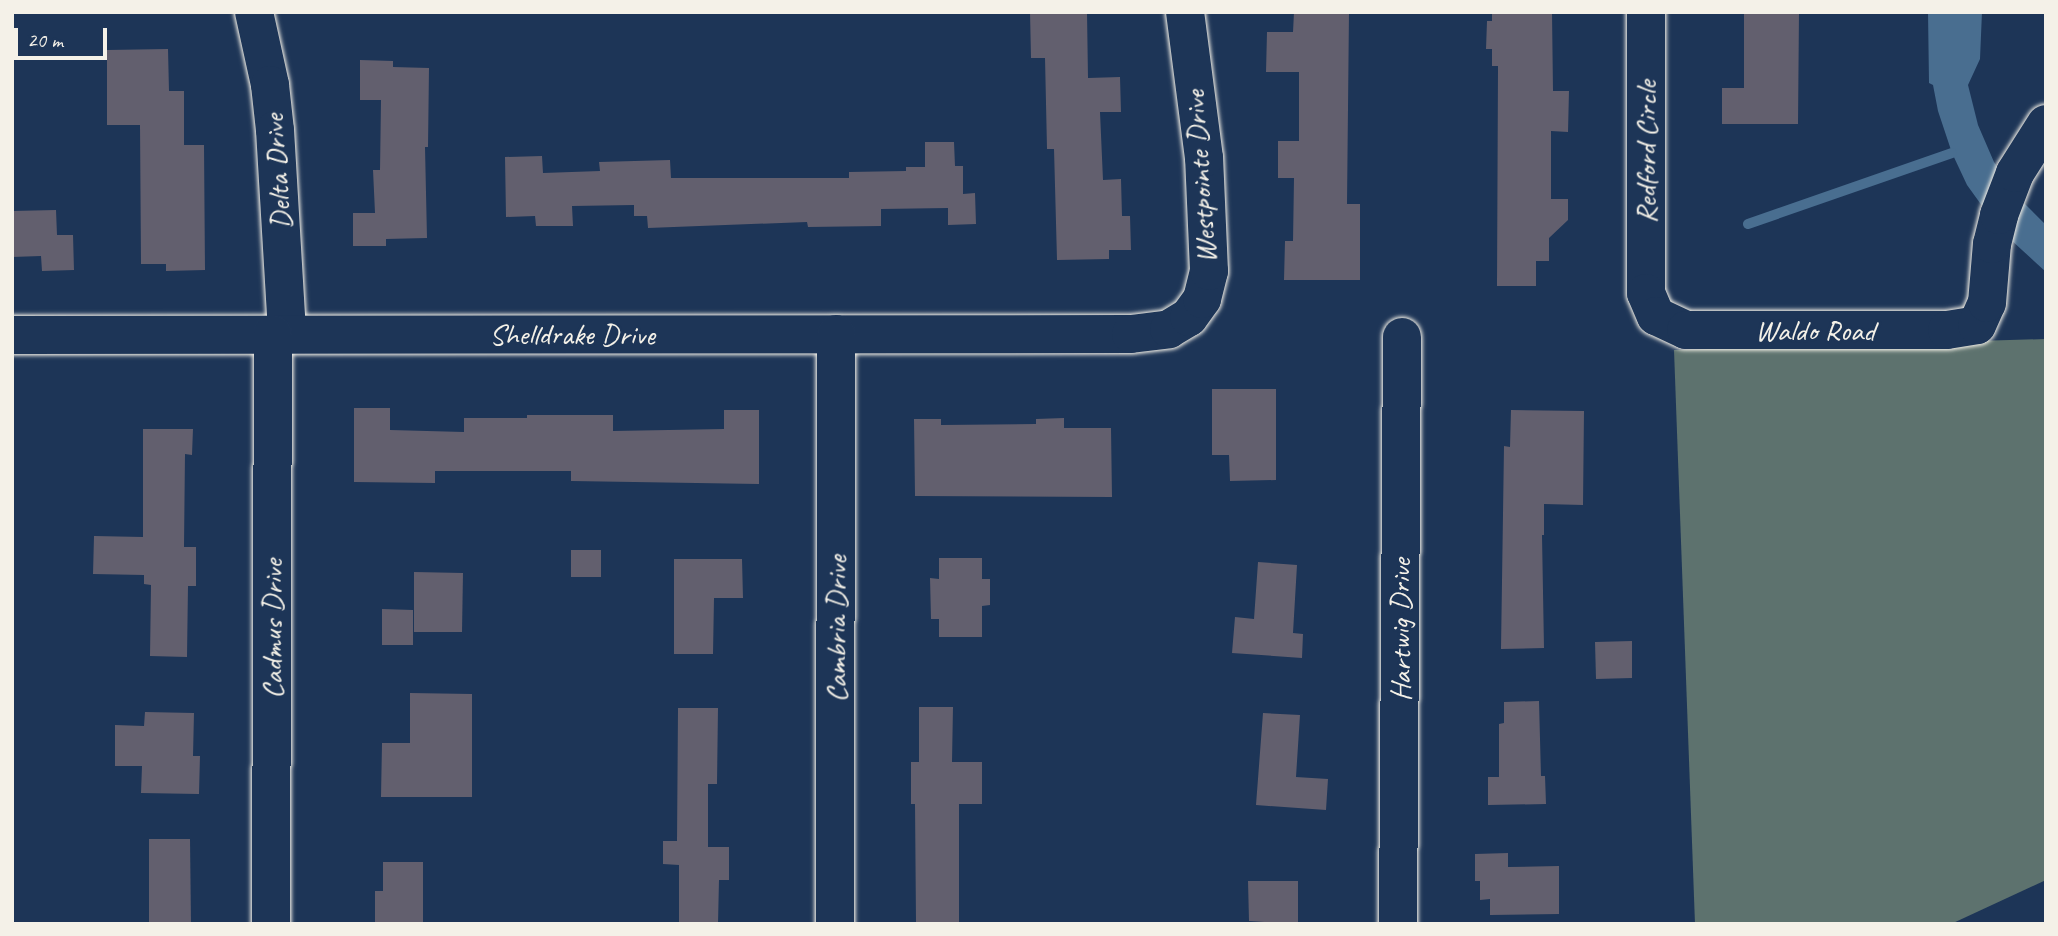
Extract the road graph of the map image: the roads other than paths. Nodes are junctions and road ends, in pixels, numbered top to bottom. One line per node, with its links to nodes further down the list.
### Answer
1 (254, 12): 6 (street, Delta Drive)
2 (1185, 12): 8 (street, Westpointe Drive)
3 (1646, 12): 5 (street, Redford Circle)
4 (2046, 124): 5 (street, Waldo Road)
5 (1646, 293)
6 (280, 334): 7 (street, Shelldrake Drive); 9 (street, Shelldrake Drive); 11 (street, Cadmus Drive)
7 (836, 334): 8 (street, Shelldrake Drive); 12 (street, Cambria Drive)
8 (1131, 334)
9 (12, 335)
10 (1402, 337): 13 (street, Hartwig Drive)
11 (271, 924)
12 (835, 924)
13 (1398, 924)

